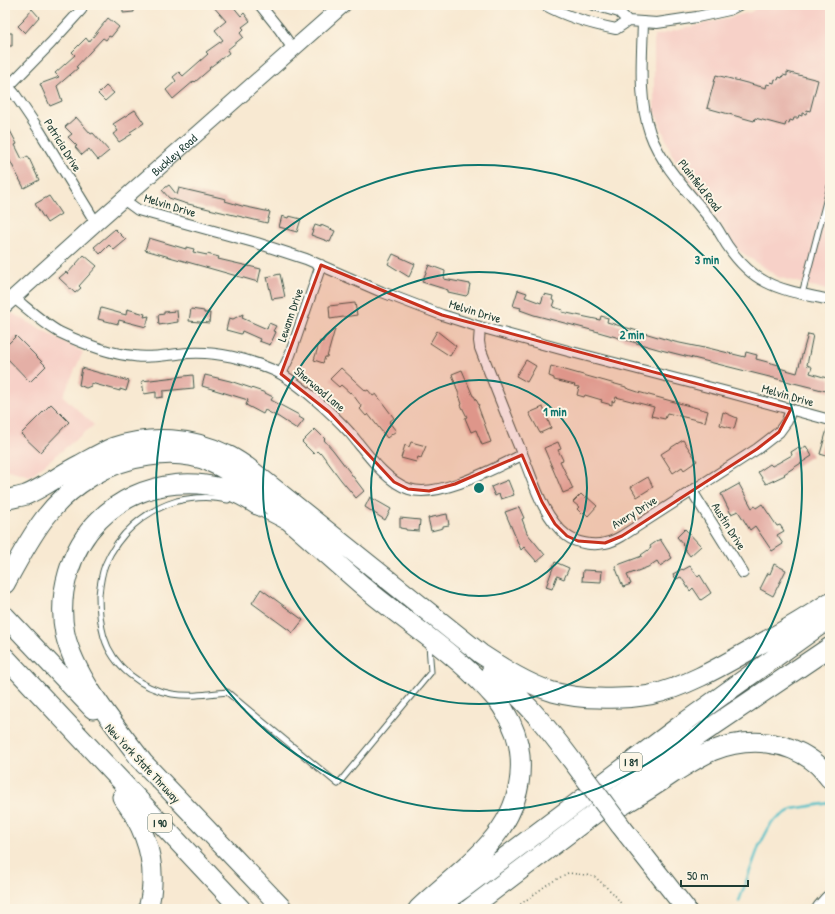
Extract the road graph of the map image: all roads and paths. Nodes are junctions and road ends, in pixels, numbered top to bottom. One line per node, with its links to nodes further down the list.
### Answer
1 (82, 5): 10 (street)
2 (260, 5): 9 (street)
3 (342, 5): 9 (street, Buckley Road)
4 (545, 5): 7 (street)
5 (594, 5): 7 (street)
6 (739, 5): 8 (street)
7 (628, 21): 8 (street)
8 (642, 22): 15 (street, Plainfield Road)
9 (293, 49): 12 (street, Buckley Road)
10 (6, 85): 13 (street, Patricia Drive)
11 (830, 186): 15 (lane)
12 (123, 199): 13 (street, Buckley Road); 14 (street, Melvin Drive)
13 (96, 223): 17 (street, Buckley Road)
14 (321, 264): 18 (street, Melvin Drive); 19 (street, Lewann Drive)
15 (802, 294): 16 (street, Plainfield Road)
16 (830, 300)
17 (9, 301): 19 (street, Sherwood Lane)
18 (480, 327): 20 (street, Melvin Drive); 22 (street, Avery Drive)
19 (281, 374): 22 (street, Sherwood Lane)
20 (791, 409): 21 (street, Melvin Drive); 24 (street, Avery Drive)
21 (830, 420)
22 (522, 455): 24 (street, Avery Drive)
23 (96, 457): 25 (highway); 30 (highway); 35 (highway)
24 (692, 491): 31 (street, Austin Drive)
25 (5, 500)
26 (232, 501): 36 (lane)
27 (250, 508): 28 (lane)
28 (294, 532): 29 (highway); 40 (highway)
29 (324, 551): 30 (highway); 36 (highway)
30 (7, 573)
31 (743, 573)
32 (830, 602): 35 (highway)
33 (5, 616): 40 (highway, New York State Thruway / I 90)
34 (830, 618): 50 (highway, I 81)
35 (442, 622): 42 (highway)
36 (429, 638): 42 (highway); 49 (highway)
37 (830, 647): 44 (highway, I 81)
38 (5, 657): 39 (highway, I 90)
39 (80, 737): 46 (highway); 47 (highway, I 90)
40 (145, 765): 48 (highway, New York State Thruway / I 90)
41 (830, 779): 44 (highway)
42 (582, 782): 43 (highway)
43 (616, 827): 54 (highway); 55 (highway)
44 (533, 860): 51 (highway, I 81)
45 (830, 900): 56 (highway)
46 (148, 909)
47 (241, 909)
48 (283, 909)
49 (418, 909)
50 (434, 909)
51 (469, 909)
52 (514, 909): 53 (path)
53 (625, 909)
54 (674, 909)
55 (686, 909)
56 (822, 909)

